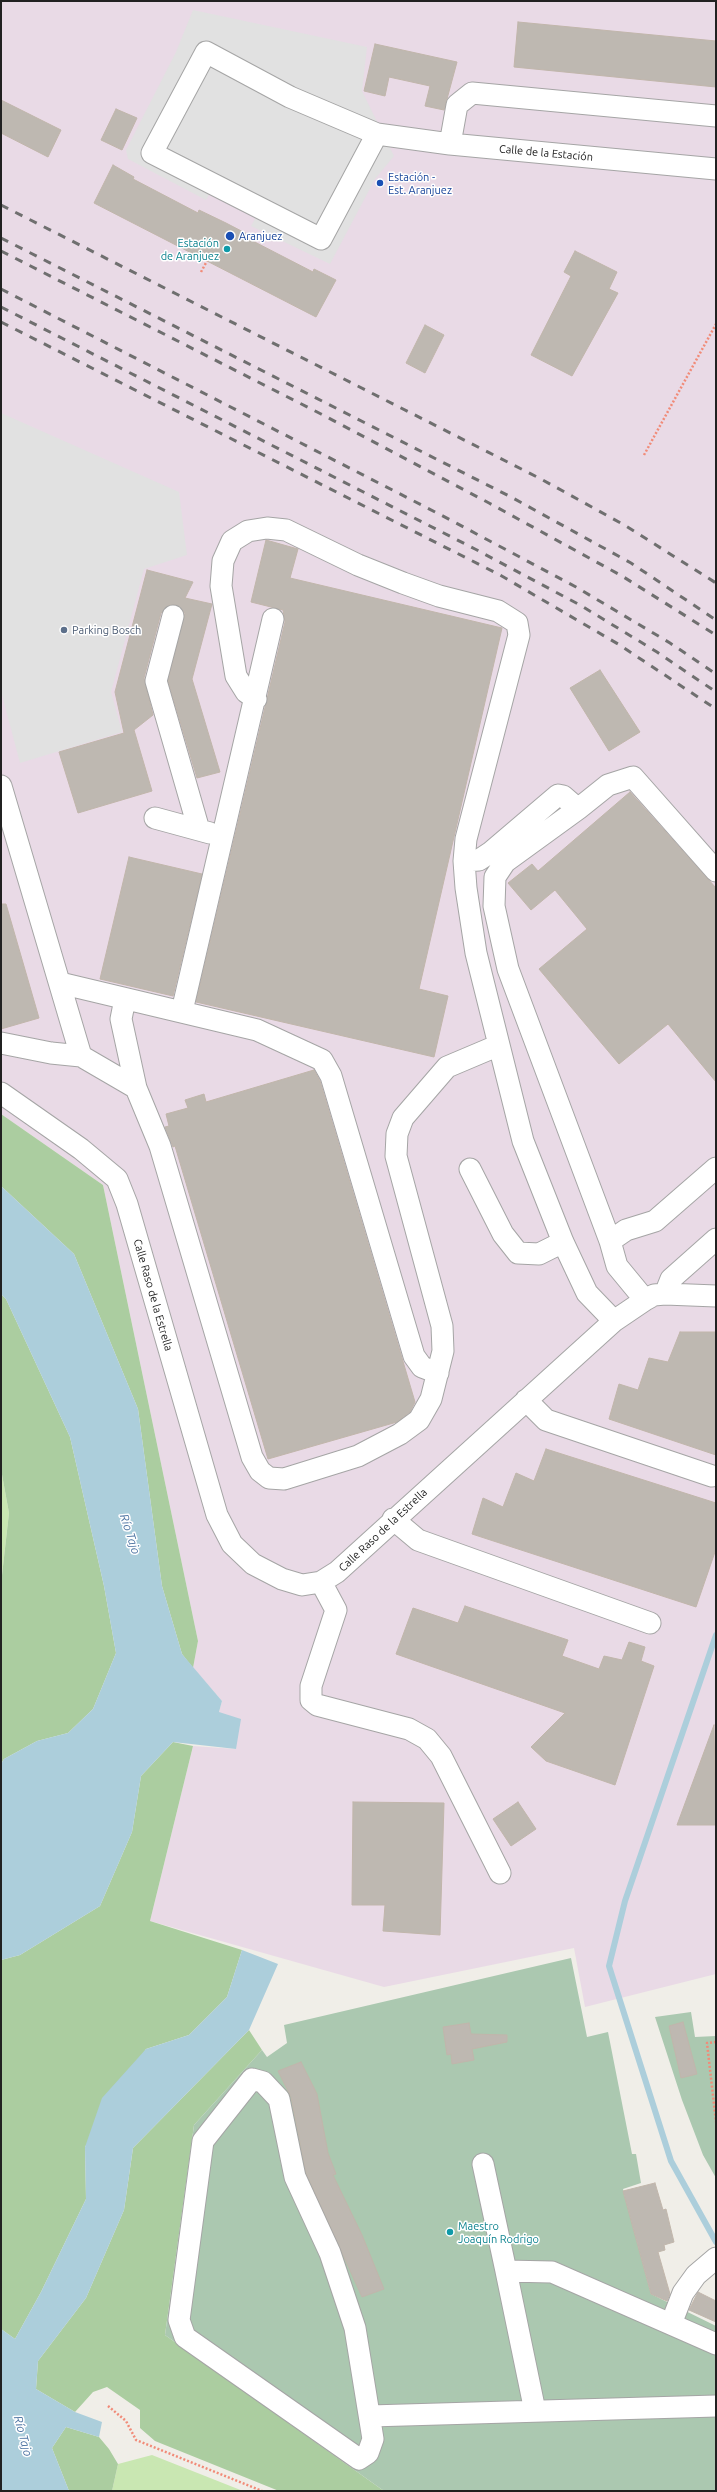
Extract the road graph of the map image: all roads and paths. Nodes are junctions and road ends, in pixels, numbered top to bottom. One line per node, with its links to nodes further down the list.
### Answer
1 (716, 116): 3 (street)
2 (377, 134): 2 (street, Calle de la Estación); 3 (street, Calle de la Estación)
3 (450, 144): 4 (street, Calle de la Estación)
4 (716, 169)
5 (207, 261): 6 (path)
6 (201, 272)
7 (716, 324): 8 (path)
8 (644, 455)
9 (172, 616): 15 (street)
10 (273, 619): 11 (street)
11 (256, 699): 16 (street); 17 (street)
12 (1, 786): 19 (street)
13 (578, 809): 17 (street); 18 (street); 30 (street)
14 (155, 818): 15 (street)
15 (199, 830): 16 (street)
16 (222, 836): 21 (street)
17 (464, 861): 23 (street)
18 (716, 871)
19 (60, 983): 20 (street); 24 (street)
20 (125, 999): 21 (street); 25 (street)
21 (182, 1011): 36 (street)
22 (1, 1043): 24 (street)
23 (500, 1045): 31 (street); 36 (street)
24 (81, 1056): 25 (street)
25 (136, 1088): 36 (street)
26 (1, 1093): 40 (street, Calle Raso de la Estrella)
27 (716, 1168): 30 (street)
28 (470, 1169): 31 (street)
29 (716, 1239): 32 (street)
30 (610, 1241): 34 (street)
31 (563, 1242): 35 (street)
32 (665, 1294): 33 (street, Calle Raso de la Estrella); 34 (street, Calle Raso de la Estrella)
33 (716, 1296)
34 (645, 1300): 35 (street, Calle Raso de la Estrella)
35 (614, 1321): 37 (street, Calle Raso de la Estrella)
36 (438, 1373)
37 (526, 1400): 38 (street); 39 (street, Calle Raso de la Estrella)
38 (712, 1476)
39 (393, 1519): 40 (street, Calle Raso de la Estrella); 41 (street)
40 (321, 1582): 42 (street)
41 (650, 1622)
42 (500, 1873)
43 (716, 2042): 44 (path)
44 (716, 2122)
45 (483, 2164): 47 (street)
46 (716, 2259): 48 (street)
47 (506, 2271): 48 (street); 52 (street)
48 (671, 2324): 49 (street)
49 (716, 2344)
50 (108, 2406): 54 (path)
51 (716, 2406): 52 (street)
52 (535, 2410): 53 (street)
53 (370, 2416): 53 (street)
54 (262, 2491)

